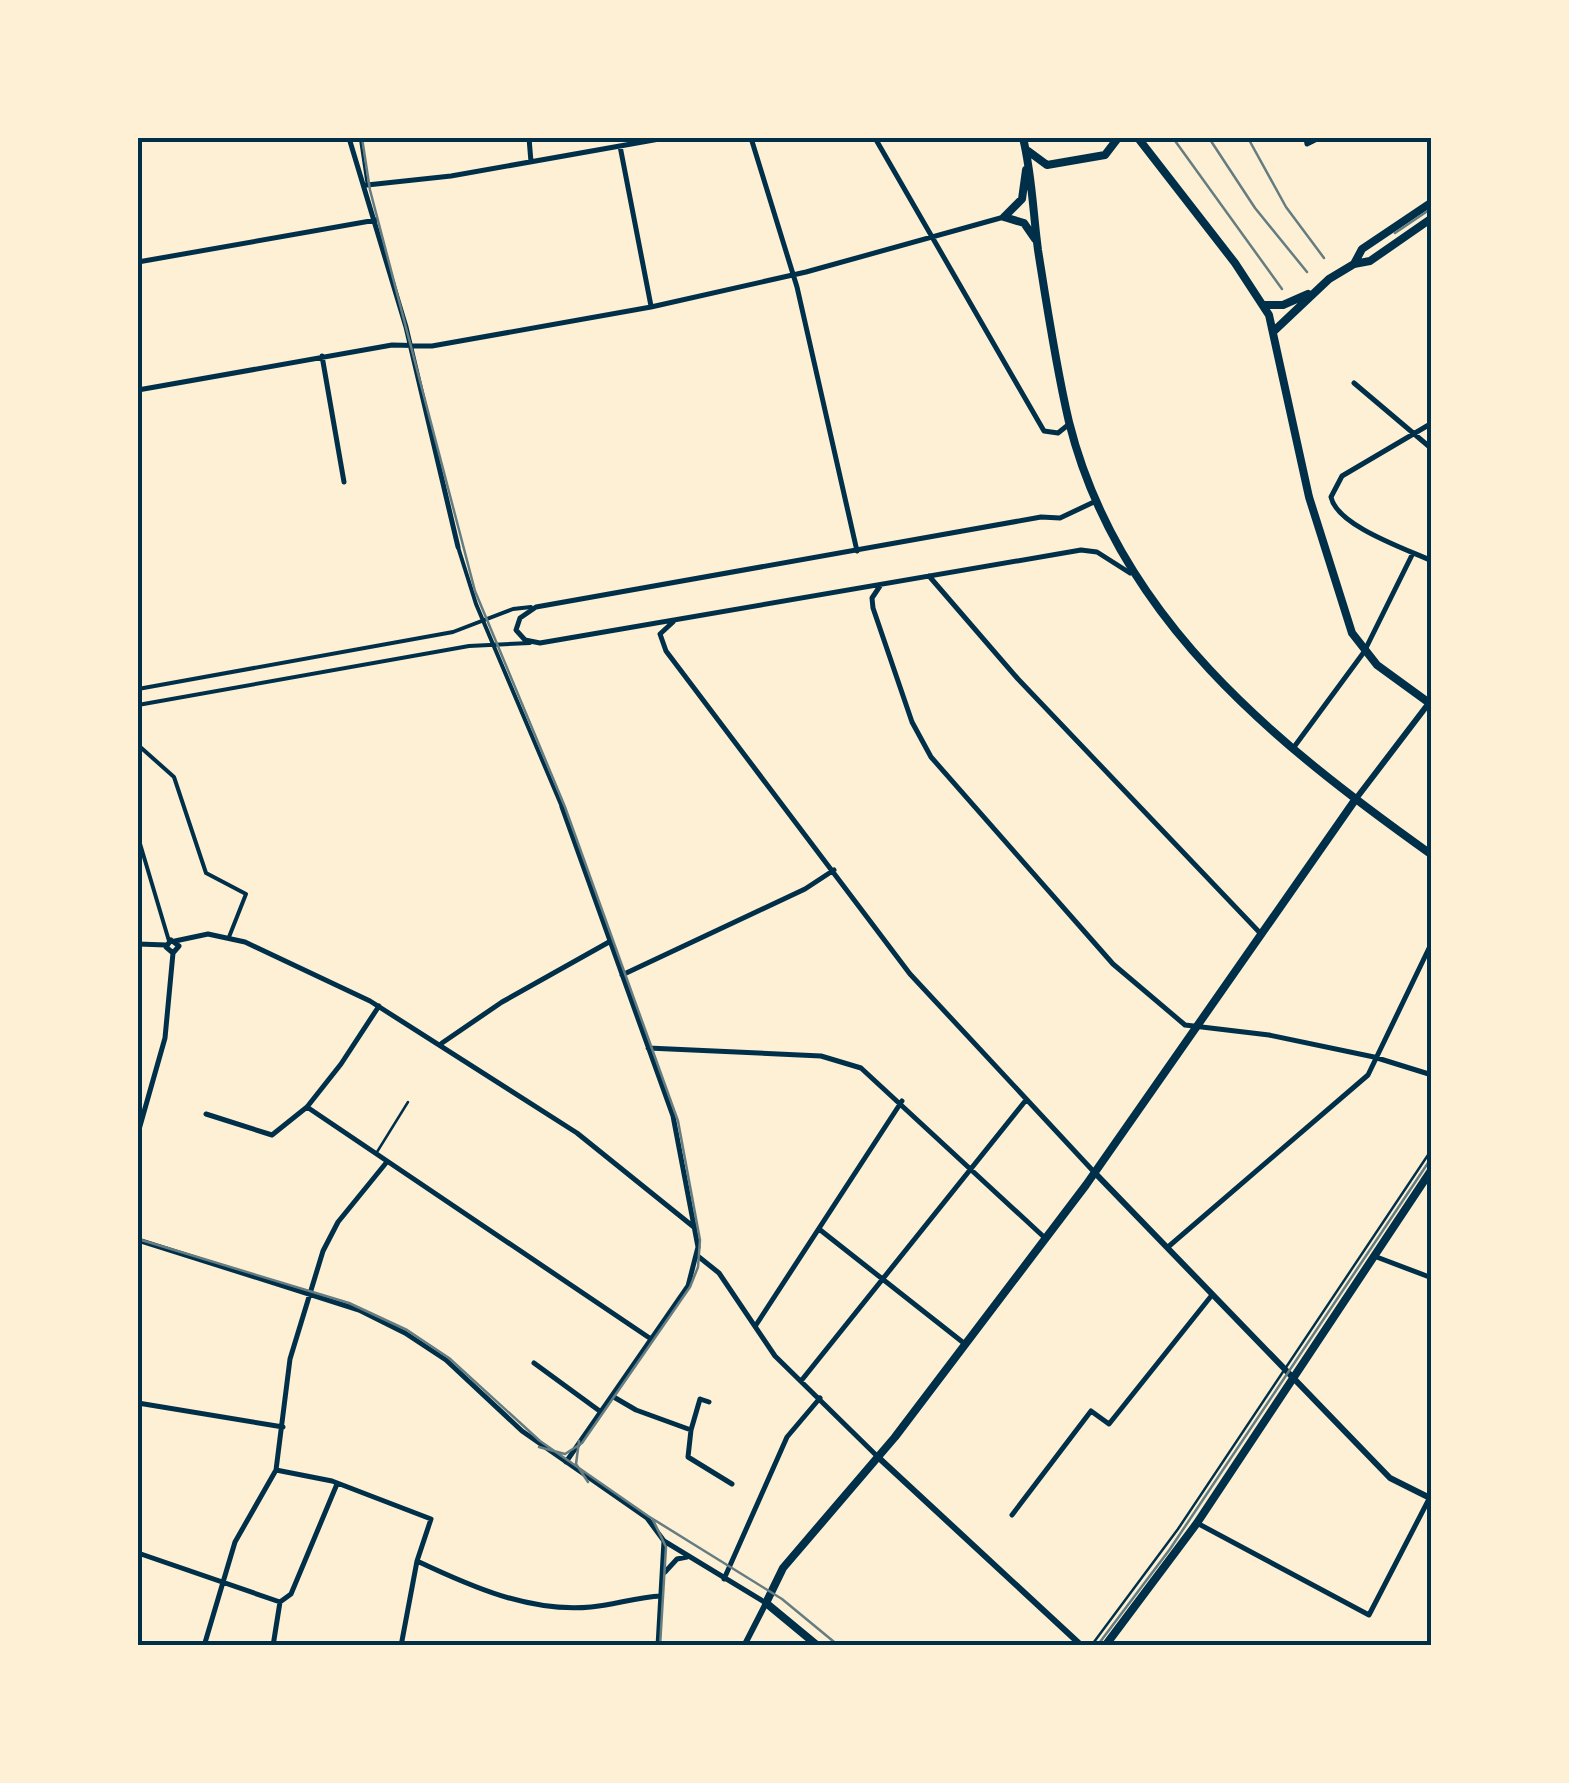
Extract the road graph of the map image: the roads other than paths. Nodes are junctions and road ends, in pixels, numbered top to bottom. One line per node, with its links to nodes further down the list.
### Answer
1 (349, 138): 15 (street)
2 (360, 138): 15 (lane)
3 (529, 138): 13 (street)
4 (665, 138): 12 (street)
5 (750, 138): 24 (street)
6 (875, 138): 20 (street)
7 (1118, 138): 11 (main road)
8 (1138, 138): 26 (main road)
9 (1320, 138): 10 (street)
10 (1307, 141)
11 (1024, 142): 14 (main road)
12 (620, 146): 13 (street); 27 (street)
13 (531, 162): 15 (street)
14 (1028, 162): 17 (main road); 21 (main road)
15 (367, 185): 19 (street)
16 (1432, 202): 23 (main road)
17 (1004, 217): 20 (street); 21 (main road)
18 (1432, 218): 23 (main road)
19 (376, 220): 22 (street); 29 (street)
20 (932, 236): 24 (street); 33 (street)
21 (1038, 249): 33 (main road)
22 (138, 262)
23 (1354, 264): 25 (main road)
24 (793, 275): 27 (street); 40 (street)
25 (1316, 289): 26 (main road); 28 (main road)
26 (1264, 305): 28 (main road)
27 (651, 307): 29 (street)
28 (1274, 330): 51 (main road)
29 (411, 344): 30 (street); 39 (street)
30 (322, 356): 32 (street); 37 (street)
31 (1354, 383): 35 (street)
32 (138, 390)
33 (1070, 423): 38 (main road)
34 (1432, 423): 35 (street)
35 (1412, 434): 36 (street); 41 (street)
36 (1432, 449)
37 (344, 482)
38 (1096, 501): 40 (street); 43 (main road)
39 (458, 547): 48 (street)
40 (857, 551): 46 (street)
41 (1413, 552): 42 (street); 51 (street)
42 (1432, 562)
43 (1130, 572): 44 (street); 58 (main road)
44 (929, 576): 45 (street); 64 (street)
45 (882, 584): 47 (street); 73 (street)
46 (536, 607): 48 (street); 49 (street)
47 (686, 618): 49 (street); 63 (street)
48 (483, 620): 50 (street); 52 (street)
49 (540, 643): 50 (street)
50 (494, 645): 53 (street); 60 (street)
51 (1364, 652): 55 (main road); 58 (street)
52 (229, 672): 53 (street); 54 (street)
53 (231, 688): 56 (street)
54 (138, 689)
55 (1430, 702): 59 (street)
56 (138, 705)
57 (138, 745): 65 (street)
58 (1293, 750): 59 (main road)
59 (1355, 800): 62 (main road); 64 (main road)
60 (562, 806): 67 (street)
61 (138, 837): 66 (street)
62 (1429, 853)
63 (834, 870): 71 (street); 78 (street)
64 (1262, 935): 73 (main road)
65 (230, 937): 66 (street); 72 (street)
66 (170, 942): 69 (street); 70 (street); 70 (street)
67 (609, 942): 71 (street); 74 (street)
68 (1432, 942): 76 (street)
69 (138, 944)
70 (173, 953): 83 (street)
71 (620, 976): 75 (street)
72 (379, 1006): 74 (street); 81 (street)
73 (1198, 1025): 76 (street); 89 (main road)
74 (442, 1043): 90 (street)
75 (648, 1048): 79 (street); 90 (street)
76 (1374, 1057): 77 (street); 94 (street)
77 (1432, 1075)
78 (1026, 1100): 87 (street); 89 (street)
79 (902, 1101): 87 (street); 91 (street)
80 (408, 1102): 85 (lane)
81 (306, 1106): 82 (street); 85 (street)
82 (206, 1114)
83 (138, 1133)
84 (1432, 1149): 105 (lane)
85 (376, 1154): 86 (street)
86 (386, 1163): 99 (street); 102 (street)
87 (971, 1168): 92 (street); 98 (street)
88 (1432, 1170): 96 (main road)
89 (1095, 1172): 92 (main road); 94 (street)
90 (696, 1228): 95 (street)
91 (819, 1229): 98 (street); 101 (street)
92 (1046, 1238): 103 (main road)
93 (138, 1240): 99 (street)
94 (1168, 1247): 100 (street)
95 (698, 1256): 101 (street); 102 (street)
96 (1374, 1256): 97 (street); 106 (main road)
97 (1432, 1278)
98 (883, 1280): 103 (street); 107 (street)
99 (308, 1292): 113 (street); 116 (street)
100 (1212, 1295): 105 (street); 121 (street)
101 (755, 1326): 107 (street)
102 (651, 1339): 108 (street)
103 (965, 1344): 115 (main road)
104 (534, 1363): 112 (street)
105 (1284, 1369): 106 (street); 140 (lane)
106 (1293, 1378): 120 (street); 122 (main road)
107 (801, 1382): 109 (street)
108 (612, 1396): 112 (street); 114 (street)
109 (820, 1398): 115 (street); 128 (street)
110 (708, 1402): 114 (street)
111 (138, 1403): 113 (street)
112 (601, 1412): 116 (street)
113 (282, 1427): 117 (street)
114 (691, 1430): 119 (street)
115 (879, 1458): 132 (main road); 139 (street)
116 (566, 1462): 123 (street)
117 (276, 1470): 118 (street); 129 (street)
118 (338, 1484): 126 (street); 131 (street)
119 (732, 1484)
120 (1431, 1499): 122 (street)
121 (1012, 1515)
122 (1197, 1524): 141 (main road)
123 (664, 1541): 125 (street); 127 (street)
124 (138, 1553): 129 (street)
125 (690, 1558): 127 (street); 128 (street)
126 (417, 1560): 130 (street); 135 (street)
127 (662, 1579): 130 (street)
128 (724, 1579): 132 (street)
129 (220, 1581): 131 (street); 133 (street)
130 (661, 1596): 136 (street)
131 (280, 1602): 134 (street)
132 (766, 1603): 137 (street); 138 (main road)
133 (204, 1646)
134 (273, 1646)
135 (401, 1646)
136 (658, 1646)
137 (744, 1646)
138 (818, 1646)
139 (1082, 1646)
140 (1091, 1646)
141 (1105, 1646)

